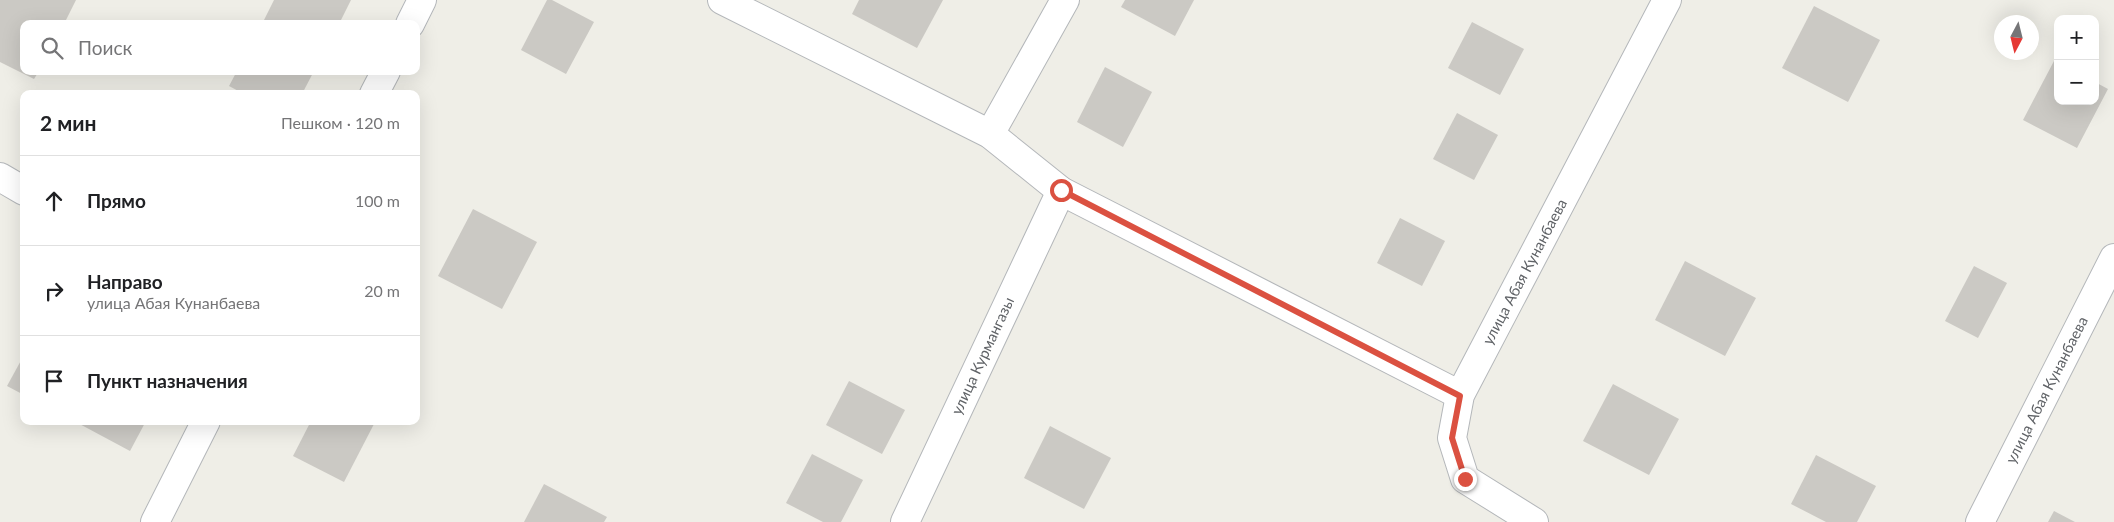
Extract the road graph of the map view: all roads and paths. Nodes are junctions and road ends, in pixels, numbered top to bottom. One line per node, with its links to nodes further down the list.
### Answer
1 (422, 0): 5 (street)
2 (722, 0): 8 (street)
3 (1065, 0): 8 (street)
4 (1667, 0): 13 (street, улица Абая Кунанбаева)
5 (412, 20)
6 (384, 75): 7 (street)
7 (376, 90)
8 (990, 134): 11 (street)
9 (0, 178): 10 (street)
10 (20, 189)
11 (1061, 190): 13 (street); 16 (street, улица Курмангазы)
12 (2114, 258): 18 (street, улица Абая Кунанбаева)
13 (1460, 396): 17 (street, улица Абая Кунанбаева)
14 (204, 425): 15 (street)
15 (155, 522)
16 (905, 522)
17 (1534, 522)
18 (1980, 522)

